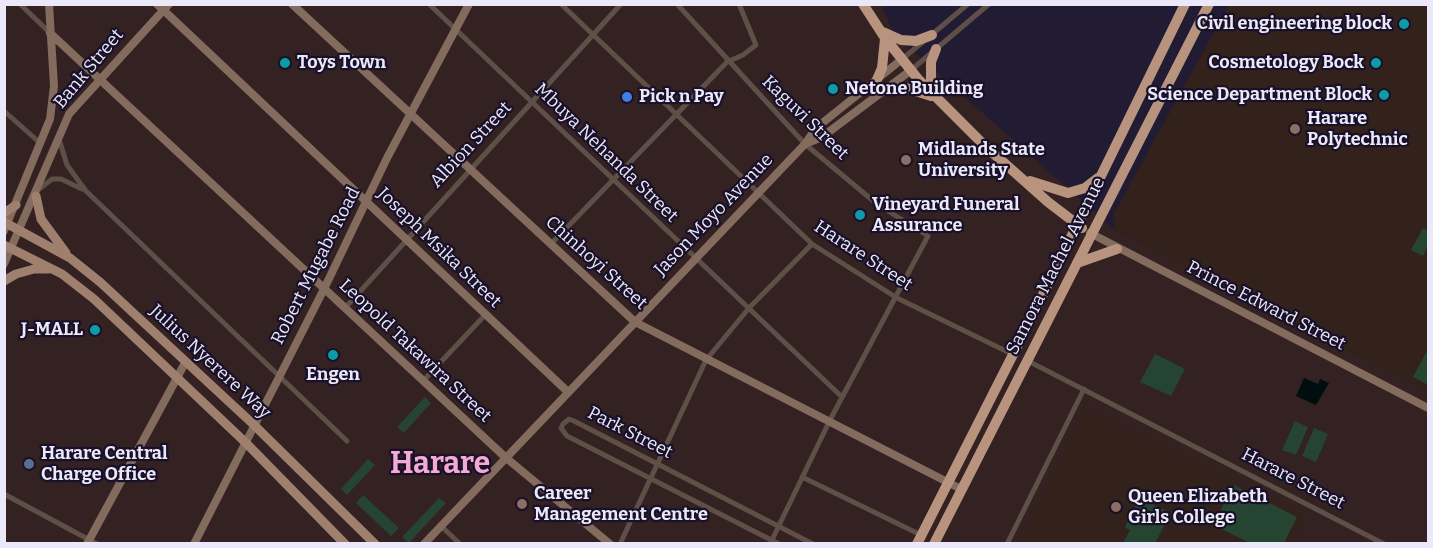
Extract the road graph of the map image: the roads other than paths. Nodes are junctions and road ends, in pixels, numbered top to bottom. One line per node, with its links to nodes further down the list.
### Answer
1 (20, 4): 18 (street, Leopold Takawira Street)
2 (49, 4): 18 (street)
3 (292, 4): 32 (street, Chinhoyi Street)
4 (429, 4): 17 (street, Mbuya Nehanda Street)
5 (469, 4): 17 (street, Robert Mugabe Road)
6 (561, 4): 19 (street, Harare Street)
7 (621, 4): 19 (street, Albion Street)
8 (677, 4): 24 (street, Kaguvi Street)
9 (739, 4): 24 (street)
10 (863, 4): 16 (highway)
11 (968, 4): 20 (street)
12 (989, 4): 22 (street)
13 (1185, 4): 39 (highway, Samora Machel Avenue)
14 (1209, 4): 50 (highway, Samora Machel Avenue)
15 (163, 6): 26 (street, Bank Street); 44 (street, Joseph Msika Street)
16 (878, 28): 20 (highway); 21 (highway)
17 (456, 30): 30 (street, Mbuya Nehanda Street); 32 (street, Robert Mugabe Road)
18 (50, 33): 26 (street, Leopold Takawira Street); 35 (street)
19 (593, 34): 30 (street, Albion Street); 33 (street, Harare Street)
20 (932, 35): 23 (street)
21 (885, 38): 23 (highway); 27 (highway)
22 (936, 49): 25 (street); 29 (highway)
23 (901, 60): 25 (highway); 27 (street, Jason Moyo Avenue)
24 (727, 62): 33 (street); 36 (street, Kaguvi Street)
25 (910, 71): 28 (street, Jason Moyo Avenue); 29 (highway)
26 (99, 79): 34 (street, Bank Street); 62 (street, Leopold Takawira Street)
27 (876, 82): 36 (street, Jason Moyo Avenue)
28 (886, 90): 29 (highway); 36 (street, Jason Moyo Avenue)
29 (937, 98): 38 (highway)
30 (532, 103): 37 (street, Albion Street); 40 (street, Mbuya Nehanda Street)
31 (4, 111): 35 (street)
32 (411, 115): 37 (street, Chinhoyi Street); 44 (street, Robert Mugabe Road)
33 (675, 115): 40 (street); 43 (street, Harare Street)
34 (59, 140): 41 (street); 42 (street, Bank Street)
35 (42, 144): 45 (street)
36 (805, 144): 43 (street, Jason Moyo Avenue); 63 (street, Kaguvi Street)
37 (468, 170): 51 (street, Albion Street); 53 (street, Chinhoyi Street)
38 (1016, 173): 39 (highway); 47 (highway)
39 (1101, 176): 47 (highway, Samora Machel Avenue)
40 (613, 181): 53 (street); 57 (street, Mbuya Nehanda Street)
41 (86, 191): 42 (street); 72 (street)
42 (37, 193): 49 (street, Bank Street); 56 (main road)
43 (757, 193): 52 (street, Harare Street); 57 (street, Jason Moyo Avenue)
44 (367, 202): 51 (street, Joseph Msika Street); 62 (street, Robert Mugabe Road)
45 (16, 205): 46 (main road); 48 (street)
46 (4, 213)
47 (1077, 224): 50 (highway); 68 (highway, Samora Machel Avenue)
48 (6, 226): 49 (main road, Julius Nyerere Way)
49 (21, 230): 54 (street, Bank Street); 56 (main road, Julius Nyerere Way)
50 (1090, 233): 55 (street, Prince Edward Street); 58 (highway, Samora Machel Avenue)
51 (406, 238): 64 (street, Albion Street); 66 (street, Joseph Msika Street)
52 (812, 244): 63 (street, Harare Street); 65 (street)
53 (550, 245): 67 (street, Chinhoyi Street)
54 (8, 246): 59 (street, Bank Street); 60 (main road, Julius Nyerere Way)
55 (1117, 249): 58 (highway); 78 (street, Prince Edward Street)
56 (70, 258): 71 (main road, Julius Nyerere Way)
57 (695, 258): 65 (street, Mbuya Nehanda Street); 67 (street, Jason Moyo Avenue)
58 (1077, 263): 70 (highway, Samora Machel Avenue)
59 (4, 264)
60 (50, 269): 61 (main road); 73 (main road, Julius Nyerere Way)
61 (4, 281)
62 (324, 289): 64 (street, Leopold Takawira Street); 72 (street, Robert Mugabe Road)
63 (897, 298): 68 (street, Harare Street); 77 (street)
64 (345, 308): 74 (street, Leopold Takawira Street)
65 (749, 308): 69 (street); 77 (street, Mbuya Nehanda Street)
66 (485, 315): 74 (street); 76 (street, Joseph Msika Street)
67 (635, 322): 69 (street, Chinhoyi Street); 76 (street, Jason Moyo Avenue)
68 (1012, 354): 87 (highway, Samora Machel Avenue)
69 (706, 360): 79 (street, Chinhoyi Street); 84 (street)
70 (1026, 361): 75 (street, Harare Street); 88 (highway, Samora Machel Avenue)
71 (185, 363): 73 (street); 80 (main road, Julius Nyerere Way)
72 (279, 374): 80 (street, Robert Mugabe Road); 81 (street)
73 (175, 377): 82 (main road, Julius Nyerere Way); 94 (street)
74 (423, 381): 83 (street, Leopold Takawira Street)
75 (1084, 389): 105 (street); 106 (street, Harare Street)
76 (568, 392): 83 (street, Jason Moyo Avenue)
77 (842, 398): 79 (street)
78 (1428, 408)
79 (830, 420): 85 (street); 87 (street, Chinhoyi Street)
80 (253, 424): 82 (street, Robert Mugabe Road); 97 (main road, Julius Nyerere Way)
81 (347, 441)
82 (245, 442): 95 (street, Robert Mugabe Road); 96 (main road, Julius Nyerere Way)
83 (505, 457): 90 (street, Jason Moyo Avenue); 100 (street, Leopold Takawira Street)
84 (658, 464): 86 (street); 86 (street, Park Street); 91 (street, Park Street)
85 (802, 477): 91 (street); 92 (street)
86 (652, 478): 93 (street, Park Street); 101 (street)
87 (947, 482): 88 (street, Chinhoyi Street); 92 (highway, Samora Machel Avenue)
88 (961, 489): 104 (highway, Samora Machel Avenue)
89 (4, 494): 94 (street)
90 (440, 525): 98 (street, Jason Moyo Avenue); 99 (street)
91 (778, 525): 93 (street); 103 (street, Park Street)
92 (919, 539)
93 (771, 541): 102 (street, Park Street)
94 (91, 542)
95 (194, 543)
96 (345, 543)
97 (375, 543)
98 (424, 543)
99 (460, 543)
100 (610, 543)
101 (620, 543)
102 (779, 543)
103 (813, 543)
104 (934, 543)
105 (1007, 543)
106 (1384, 543)

